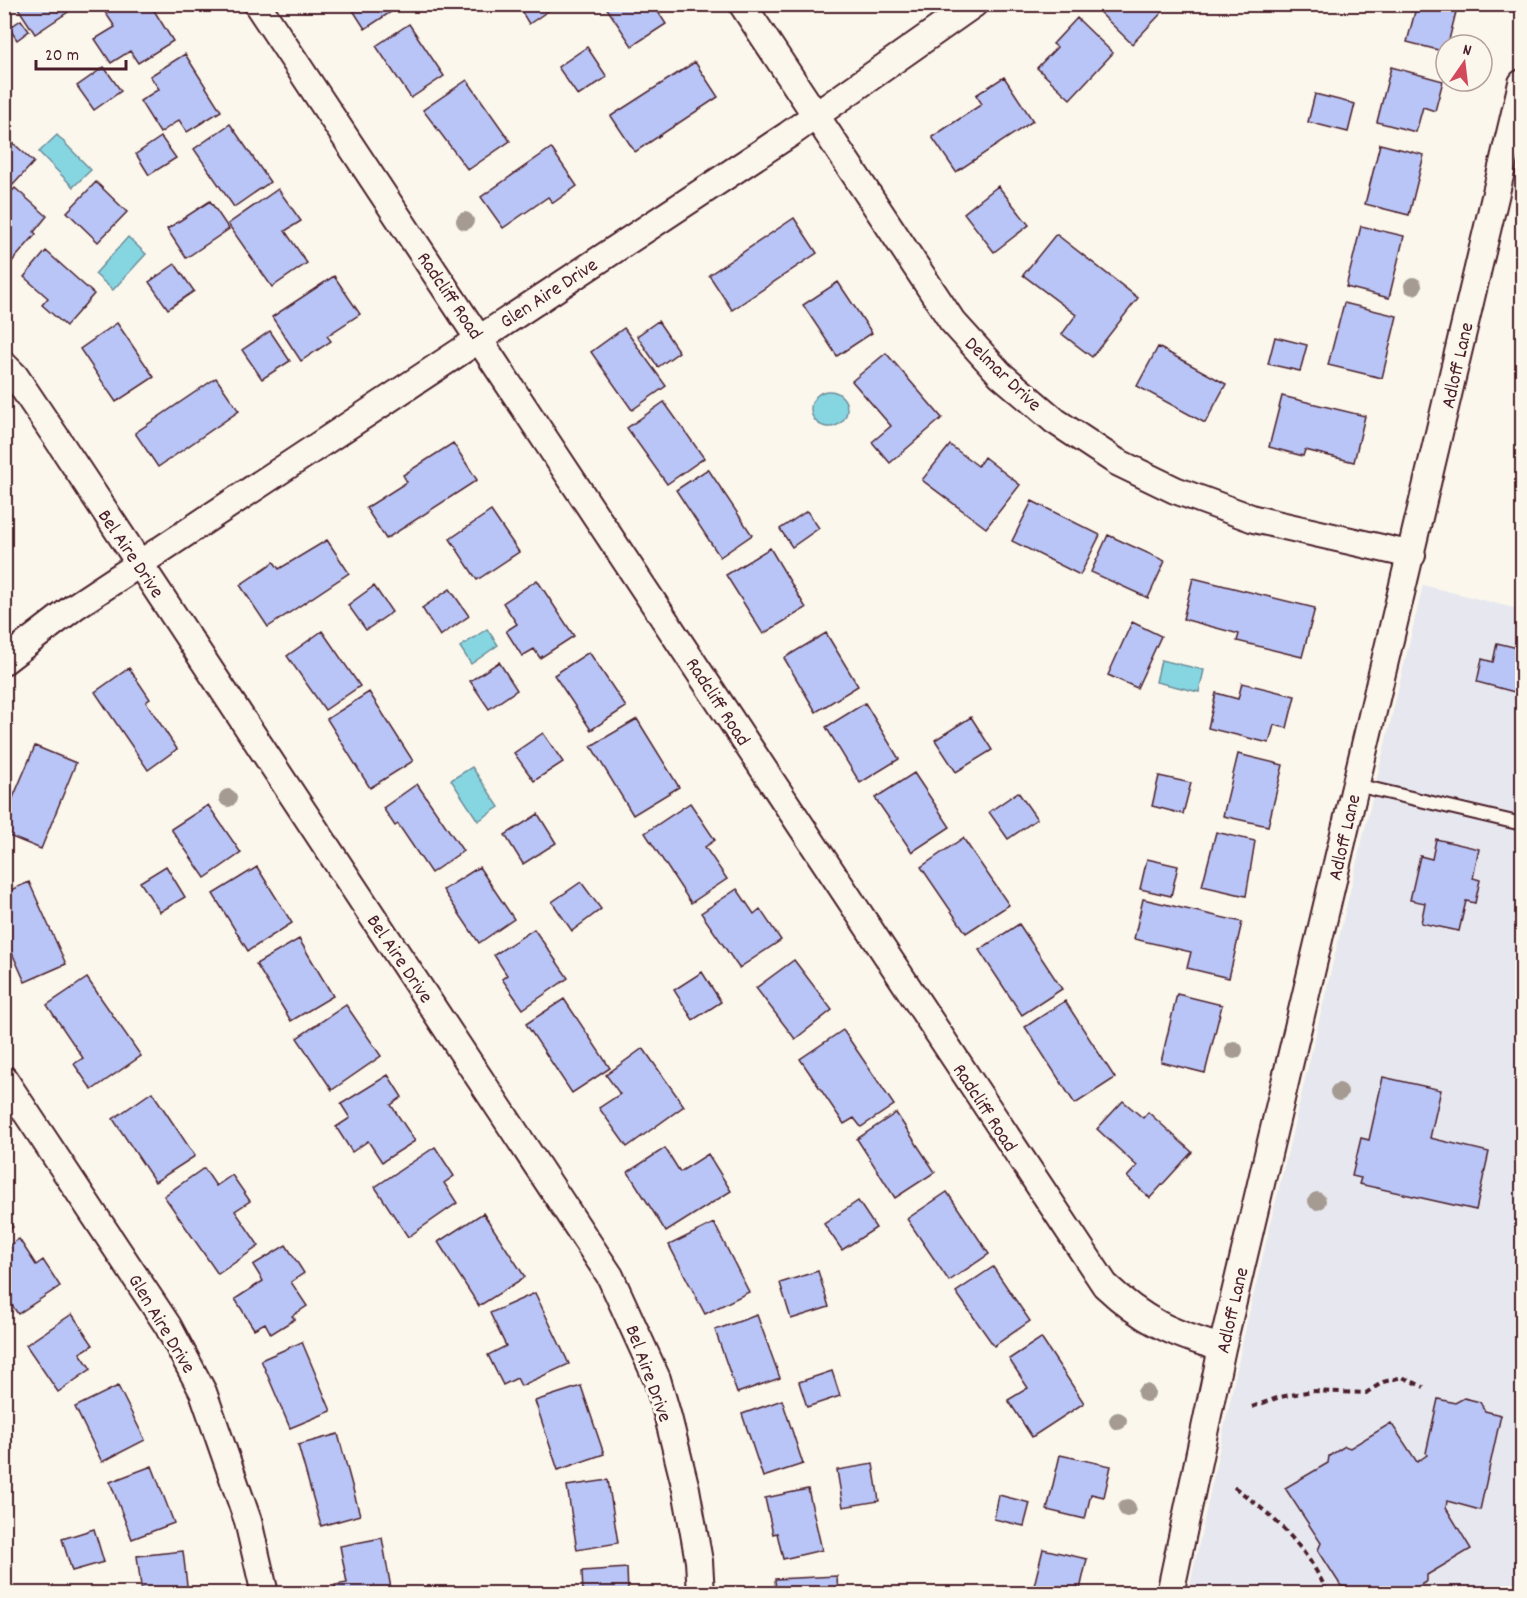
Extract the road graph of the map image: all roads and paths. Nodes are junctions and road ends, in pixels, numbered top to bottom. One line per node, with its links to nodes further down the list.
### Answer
1 (257, 4): 6 (street, Radcliff Road)
2 (742, 4): 5 (street, Delmar Drive)
3 (974, 4): 5 (street, Glen Aire Drive)
4 (1522, 83): 8 (street, Adloff Lane)
5 (816, 116): 6 (street, Glen Aire Drive); 8 (street, Delmar Drive)
6 (480, 337): 9 (street, Glen Aire Drive); 14 (street, Radcliff Road)
7 (4, 365): 9 (street, Bel Aire Drive)
8 (1412, 555): 11 (street, Adloff Lane)
9 (139, 564): 10 (street, Glen Aire Drive); 19 (street, Bel Aire Drive)
10 (4, 661)
11 (1356, 785): 12 (lane); 14 (street, Adloff Lane)
12 (1522, 824)
13 (4, 1079): 18 (street, Glen Aire Drive)
14 (1222, 1348): 20 (street, Adloff Lane)
15 (1424, 1387): 16 (path)
16 (1252, 1407)
17 (1234, 1487): 21 (path)
18 (265, 1593)
19 (701, 1593)
20 (1170, 1593)
21 (1328, 1593)

